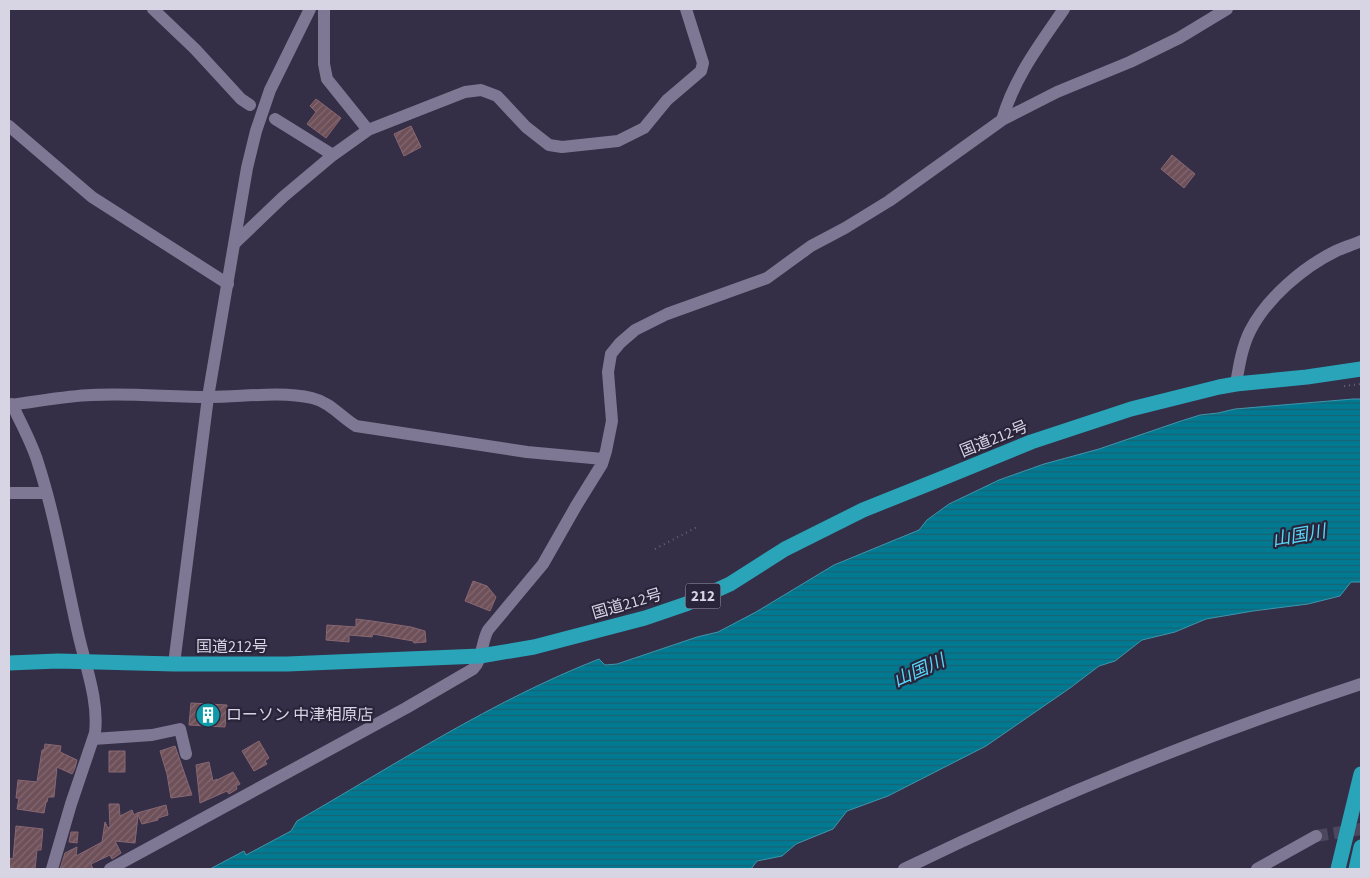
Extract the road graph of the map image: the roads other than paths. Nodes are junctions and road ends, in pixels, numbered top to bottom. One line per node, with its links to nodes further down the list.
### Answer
1 (153, 9): 7 (street)
2 (310, 9): 14 (street)
3 (324, 9): 11 (street)
4 (686, 9): 11 (street)
5 (1064, 9): 9 (street)
6 (1227, 9): 9 (street)
7 (250, 105)
8 (275, 119): 12 (street)
9 (1002, 120): 20 (street)
10 (9, 126): 15 (street)
11 (368, 130): 12 (street)
12 (333, 155): 14 (street)
13 (1361, 241): 17 (street)
14 (235, 243): 15 (street)
15 (228, 284): 18 (street)
16 (1361, 369): 17 (highway, 国道212号 / 212)
17 (1236, 384): 23 (highway, 国道212号 / 212)
18 (208, 397): 19 (street); 20 (street); 26 (street)
19 (10, 405): 22 (street)
20 (603, 459): 23 (street)
21 (9, 493): 22 (street)
22 (46, 493): 24 (street)
23 (480, 656): 26 (highway, 国道212号 / 212); 34 (street)
24 (85, 662): 25 (highway, 国道212号 / 212); 26 (highway, 国道212号 / 212); 28 (street)
25 (9, 663)
26 (174, 664)
27 (1361, 684): 35 (street)
28 (93, 739): 29 (street); 33 (street)
29 (186, 754)
30 (1361, 774): 37 (highway)
31 (1316, 836): 36 (street)
32 (1361, 847): 38 (highway)
33 (52, 869)
34 (110, 869)
35 (904, 869)
36 (1258, 869)
37 (1338, 869)
38 (1356, 869)

